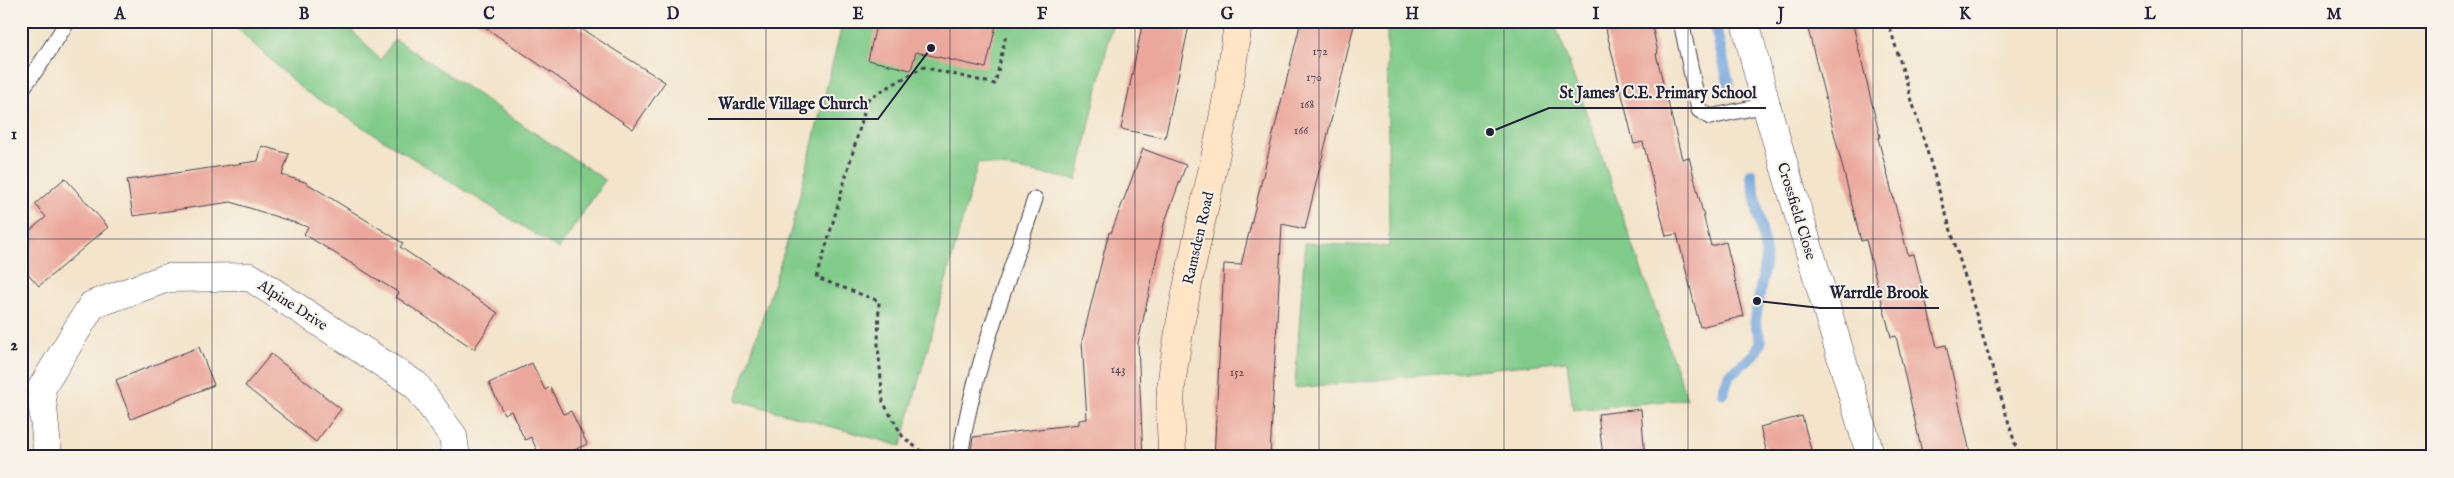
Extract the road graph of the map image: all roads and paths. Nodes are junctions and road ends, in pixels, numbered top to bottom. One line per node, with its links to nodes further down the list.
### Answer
1 (68, 21): 7 (lane)
2 (1238, 21): 14 (street, Ramsden Road)
3 (1681, 21): 8 (lane)
4 (1745, 21): 8 (street, Crossfield Close)
5 (1888, 21): 16 (path)
6 (1006, 36): 12 (path)
7 (21, 90)
8 (1766, 106): 15 (street, Crossfield Close)
9 (1035, 199): 13 (lane)
10 (48, 457): 11 (street, Alpine Drive)
11 (456, 457)
12 (928, 457)
13 (960, 457)
14 (1172, 457)
15 (1871, 457)
16 (2018, 457)

